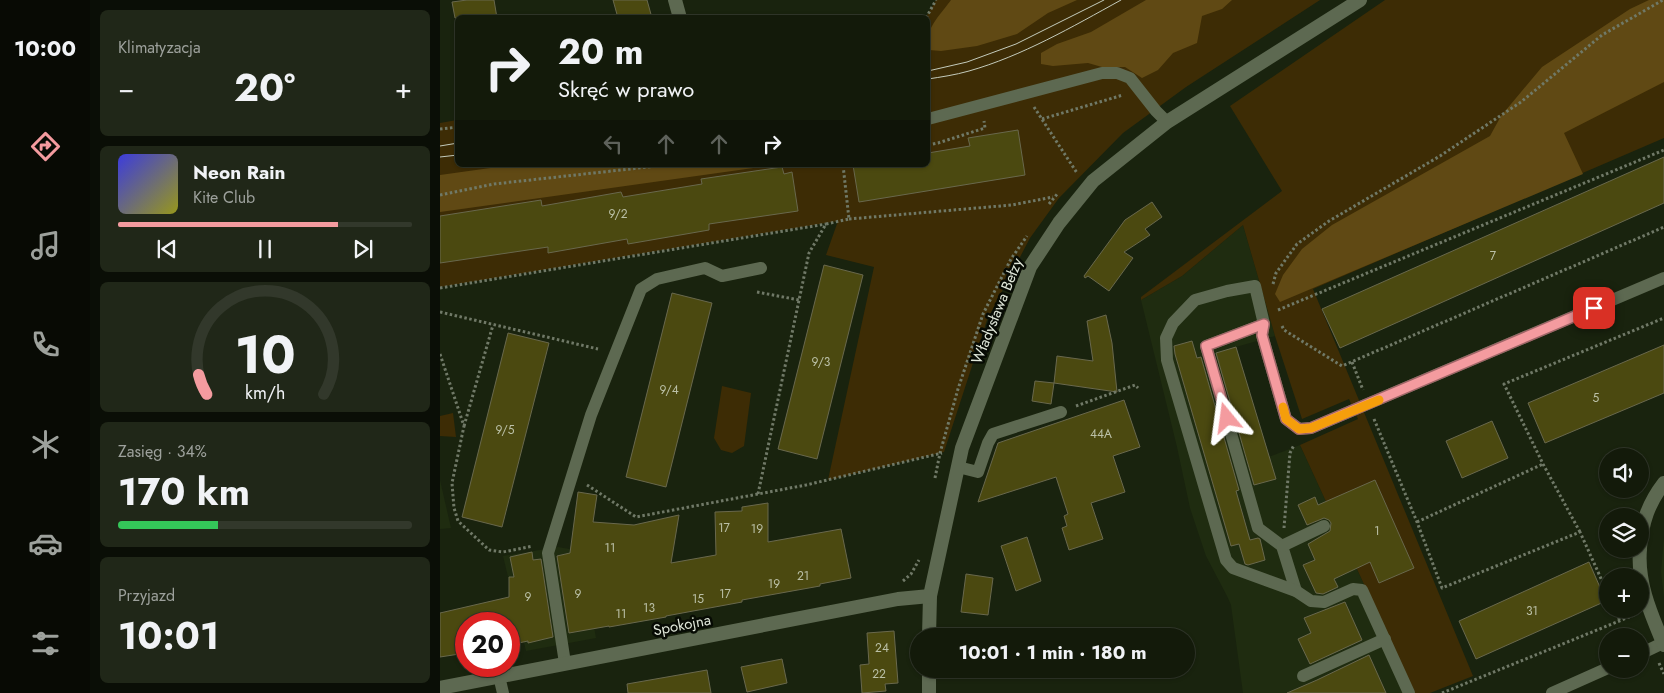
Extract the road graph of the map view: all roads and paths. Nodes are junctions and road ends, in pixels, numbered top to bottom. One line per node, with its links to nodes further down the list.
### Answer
1 (675, 0): 5 (street)
2 (936, 0): 6 (path)
3 (1360, 0): 11 (street, Władysława Bełzy)
4 (1663, 0): 30 (path)
5 (679, 15)
6 (928, 15)
7 (1140, 90): 8 (lane); 10 (path); 11 (lane)
8 (1025, 94): 9 (lane); 10 (path)
9 (930, 118)
10 (1042, 120): 21 (path)
11 (1167, 122): 49 (street, Władysława Bełzy)
12 (455, 126): 14 (path)
13 (985, 128): 16 (path)
14 (440, 129)
15 (935, 135): 16 (path)
16 (936, 144): 17 (path)
17 (930, 145)
18 (1664, 150): 35 (path)
19 (648, 167): 23 (path)
20 (843, 167): 24 (path)
21 (1072, 180)
22 (1060, 192): 24 (path)
23 (440, 195)
24 (849, 219): 25 (path)
25 (826, 224): 29 (path); 32 (path)
26 (1664, 228): 43 (path)
27 (761, 268): 41 (lane)
28 (1664, 278): 45 (lane)
29 (440, 288)
30 (1272, 288)
31 (757, 292): 32 (path)
32 (799, 300): 54 (path)
33 (1272, 303): 35 (path)
34 (440, 312): 38 (path)
35 (1275, 312): 36 (path)
36 (1278, 318)
37 (1664, 318): 50 (path)
38 (493, 324): 41 (path); 47 (path)
39 (1264, 324): 48 (lane); 60 (lane); 63 (lane)
40 (1281, 324): 43 (path)
41 (616, 351): 52 (lane)
42 (440, 354): 47 (path)
43 (1352, 362): 45 (path)
44 (1138, 388): 46 (path)
45 (1368, 404): 48 (lane); 56 (path)
46 (1061, 412): 51 (lane)
47 (464, 426): 59 (path)
48 (1299, 429): 60 (path)
49 (962, 448): 51 (street, Władysława Bełzy); 54 (path)
50 (1543, 464): 56 (path); 58 (path)
51 (958, 467): 64 (street, Władysława Bełzy)
52 (572, 474): 54 (path); 59 (lane)
53 (1664, 483): 55 (street)
54 (758, 494)
55 (1649, 509)
56 (1417, 522): 58 (path)
57 (1324, 526): 60 (lane)
58 (1580, 532): 62 (path)
59 (551, 542): 72 (lane)
60 (1282, 546): 63 (lane)
61 (1640, 558): 70 (street)
62 (1599, 574)
63 (1296, 591): 69 (lane)
64 (930, 596): 68 (street, Władysława Bełzy); 72 (street, Spokojna)
65 (1618, 618): 67 (path)
66 (1626, 618): 67 (path)
67 (1620, 621): 83 (path)
68 (929, 628)
69 (1385, 639): 75 (lane); 82 (lane)
70 (1664, 644): 71 (lane)
71 (1649, 650)
72 (565, 664): 73 (street, Spokojna)
73 (520, 672)
74 (1599, 672): 84 (lane)
75 (1303, 676)
76 (495, 677): 79 (street, Spokojna)
77 (500, 677): 80 (lane)
78 (929, 678): 81 (street)
79 (440, 688)
80 (503, 693)
81 (929, 693)
82 (1409, 693)
83 (1442, 693)
84 (1552, 693)

